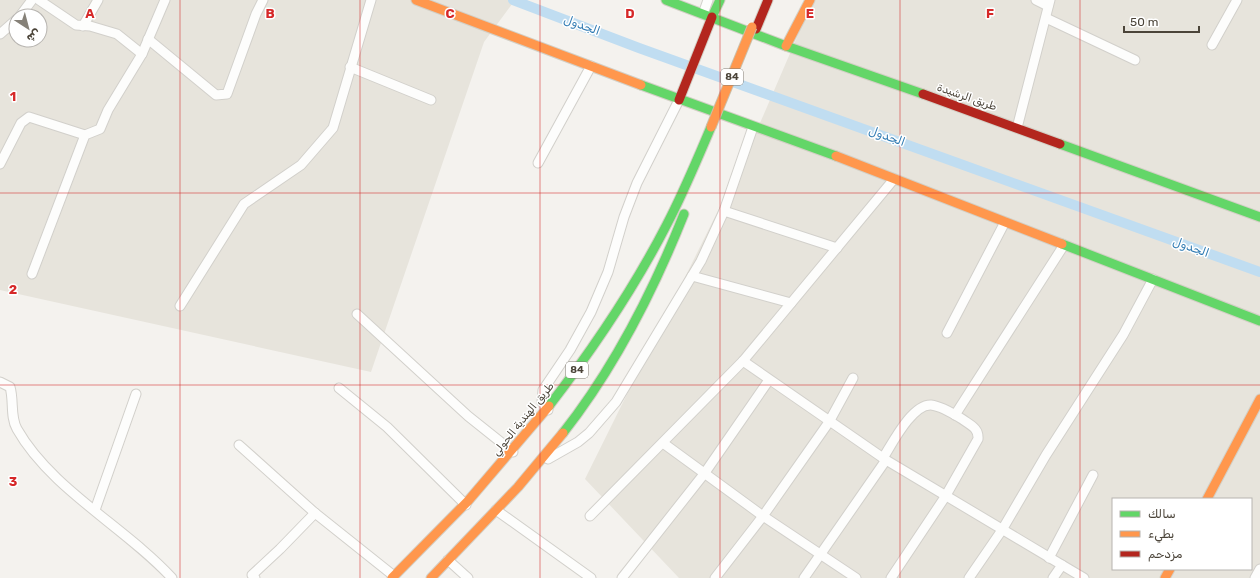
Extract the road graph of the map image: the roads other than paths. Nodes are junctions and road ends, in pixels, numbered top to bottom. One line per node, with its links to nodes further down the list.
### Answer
1 (39, 0): 18 (street)
2 (98, 0): 18 (street)
3 (165, 0): 22 (street)
4 (263, 0): 22 (street)
5 (371, 0): 28 (street)
6 (416, 0): 27 (main road)
7 (666, 0): 16 (main road, طريق الرشيدة)
8 (708, 0): 16 (street)
9 (720, 0): 16 (main road)
10 (763, 0): 20 (main road, 84)
11 (768, 0): 20 (main road, 84)
12 (810, 0): 24 (main road)
13 (1036, 0): 15 (street)
14 (1237, 0): 23 (street)
15 (1049, 3): 17 (street)
16 (709, 16): 24 (main road, طريق الرشيدة); 30 (main road)
17 (1046, 18): 26 (street); 33 (street)
18 (83, 26): 25 (street)
19 (8, 27): 21 (street)
20 (754, 28): 32 (main road, 84)
21 (0, 34)
22 (148, 39): 25 (street)
23 (1212, 45)
24 (786, 46): 33 (main road, طريق الرشيدة)
25 (142, 54): 34 (street)
26 (1135, 60)
27 (591, 66): 30 (main road); 35 (street)
28 (350, 67): 29 (street); 47 (street)
29 (431, 100)
30 (679, 100): 31 (main road); 58 (street)
31 (753, 127): 37 (main road); 38 (street)
32 (713, 128): 58 (main road, طريق الهندية الحولي / 84); 65 (main road, 84)
33 (1017, 128): 39 (main road, طريق الرشيدة)
34 (85, 135): 36 (street); 43 (street)
35 (538, 163)
36 (0, 164)
37 (894, 179): 40 (main road); 42 (street)
38 (724, 211): 42 (street); 44 (street)
39 (1260, 217)
40 (1005, 222): 41 (main road); 50 (street)
41 (1064, 245): 45 (main road); 59 (street)
42 (837, 248): 46 (street)
43 (32, 274)
44 (692, 276): 46 (street); 65 (street)
45 (1153, 279): 49 (main road); 76 (street)
46 (791, 303): 51 (street)
47 (180, 306)
48 (356, 314): 63 (street)
49 (1260, 321)
50 (947, 333)
51 (743, 361): 53 (street); 61 (street)
52 (853, 378): 60 (street)
53 (769, 380): 60 (street); 66 (street)
54 (0, 382): 71 (street)
55 (339, 388): 70 (street)
56 (136, 394): 71 (street)
57 (1260, 399): 69 (main road)
58 (548, 410): 63 (main road, طريق الهندية الحولي / 84)
59 (954, 415): 64 (street); 68 (street)
60 (829, 422): 64 (street); 75 (street)
61 (663, 443): 66 (street); 74 (street)
62 (239, 445): 73 (street)
63 (513, 452): 70 (main road, طريق الهندية الحولي / 84)
64 (884, 459): 68 (street); 77 (street)
65 (536, 467): 72 (main road, 84)
66 (704, 474): 75 (street); 88 (street)
67 (1093, 475): 78 (street)
68 (944, 497): 76 (street); 92 (street)
69 (1208, 498)
70 (466, 505): 82 (main road, طريق الهندية الحولي / 84)
71 (95, 510): 83 (street)
72 (496, 510): 79 (main road, 84); 87 (street)
73 (315, 513): 82 (street); 84 (street)
74 (590, 516)
75 (763, 516): 77 (street); 89 (street)
76 (1002, 530): 78 (street); 93 (street)
77 (821, 554): 90 (street); 91 (street)
78 (1049, 558): 80 (street)
79 (448, 560): 85 (main road, 84); 86 (street)
80 (1062, 566): 94 (street); 95 (street)
81 (1260, 569): 96 (street)
82 (393, 577)
83 (172, 578)
84 (256, 578)
85 (431, 578)
86 (468, 578)
87 (591, 578)
88 (622, 578)
89 (715, 578)
90 (804, 578)
91 (856, 578)
92 (891, 578)
93 (969, 578)
94 (1053, 578)
95 (1084, 578)
96 (1255, 578)

